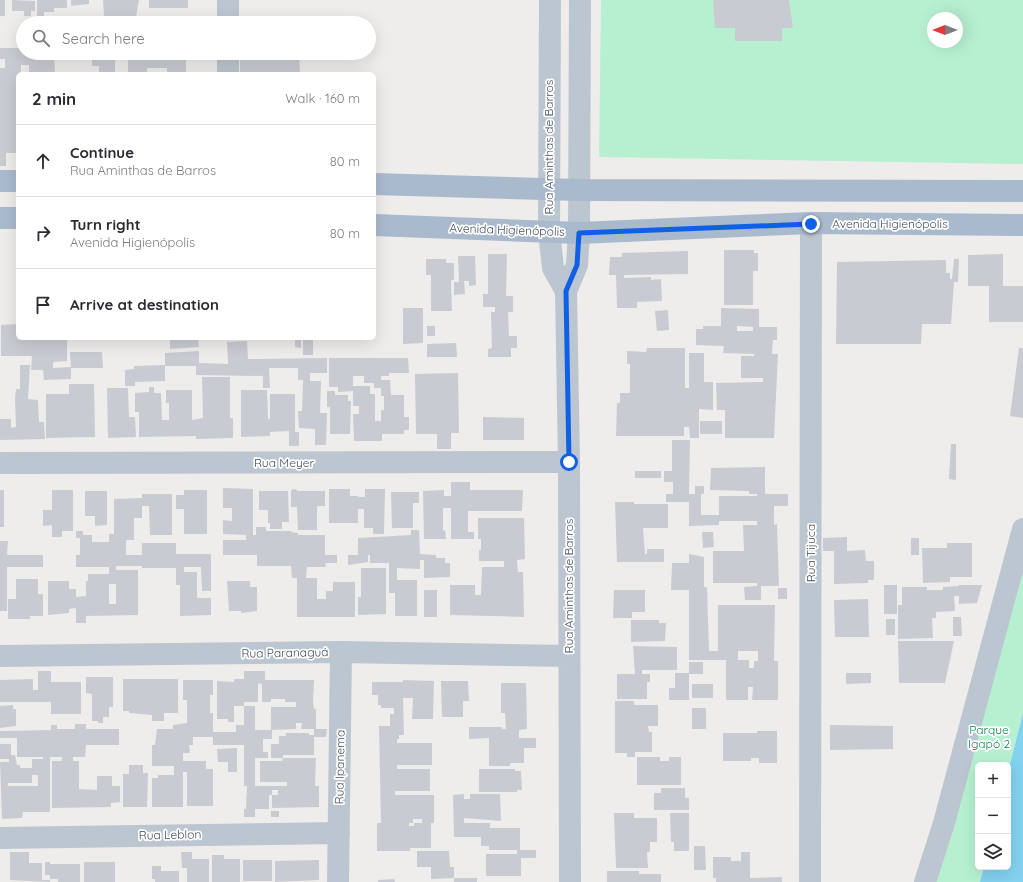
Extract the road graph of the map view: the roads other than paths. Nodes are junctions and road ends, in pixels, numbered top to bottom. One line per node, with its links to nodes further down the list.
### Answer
1 (228, 0): 4 (street)
2 (550, 0): 10 (street, Rua Aminthas de Barros)
3 (580, 0): 11 (street, Rua Aminthas de Barros)
4 (228, 16)
5 (228, 60): 6 (street)
6 (228, 72)
7 (0, 181): 8 (main road)
8 (16, 181)
9 (376, 184): 10 (main road)
10 (549, 190): 11 (main road); 18 (street, Rua Aminthas de Barros)
11 (578, 190): 12 (main road); 19 (street, Rua Aminthas de Barros)
12 (1023, 191)
13 (0, 218): 14 (main road)
14 (16, 218)
15 (811, 224): 17 (main road, Avenida Higienópolis); 19 (main road, Avenida Higienópolis); 31 (street, Rua Tijuca)
16 (376, 225): 18 (main road, Avenida Higienópolis)
17 (1023, 225)
18 (549, 232): 19 (main road, Avenida Higienópolis); 20 (street, Rua Aminthas de Barros)
19 (579, 233): 20 (street, Rua Aminthas de Barros)
20 (566, 291): 21 (street, Rua Aminthas de Barros)
21 (569, 462): 22 (street, Rua Meyer); 26 (street, Rua Aminthas de Barros)
22 (0, 463)
23 (1023, 529): 32 (street)
24 (341, 652): 25 (street, Rua Paranaguá); 26 (street, Rua Paranaguá); 27 (street, Rua Ipanema)
25 (0, 656)
26 (569, 656): 30 (street, Rua Aminthas de Barros)
27 (339, 833): 28 (street, Rua Leblon); 29 (street, Rua Ipanema)
28 (0, 838)
29 (338, 882)
30 (570, 882)
31 (810, 882)
32 (925, 882)

